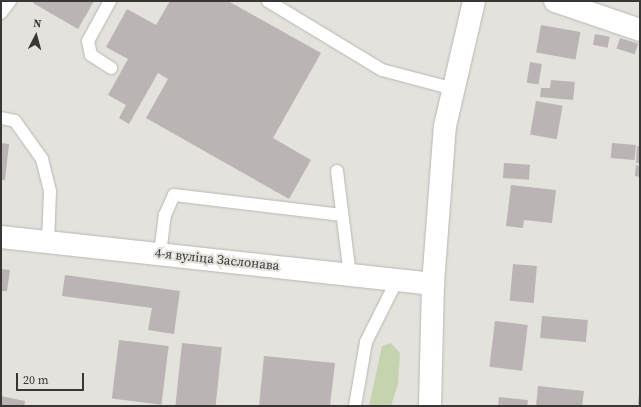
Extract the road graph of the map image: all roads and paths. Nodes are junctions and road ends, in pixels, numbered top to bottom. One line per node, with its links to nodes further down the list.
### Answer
1 (10, 1): 6 (lane)
2 (110, 1): 8 (lane)
3 (268, 1): 9 (lane)
4 (474, 1): 9 (street)
5 (555, 1): 7 (street)
6 (1, 13)
7 (640, 30)
8 (111, 68)
9 (454, 89): 18 (street)
10 (1, 118): 14 (lane)
11 (337, 171): 12 (lane)
12 (342, 215): 15 (lane); 16 (lane)
13 (1, 237): 14 (street, 4-я вуліца Заслонава)
14 (48, 242): 15 (street, 4-я вуліца Заслонава)
15 (160, 254): 16 (street, 4-я вуліца Заслонава)
16 (350, 275): 17 (street, 4-я вуліца Заслонава)
17 (398, 280): 18 (street, 4-я вуліца Заслонава); 19 (lane)
18 (433, 284): 20 (street)
19 (355, 406)
20 (430, 406)

